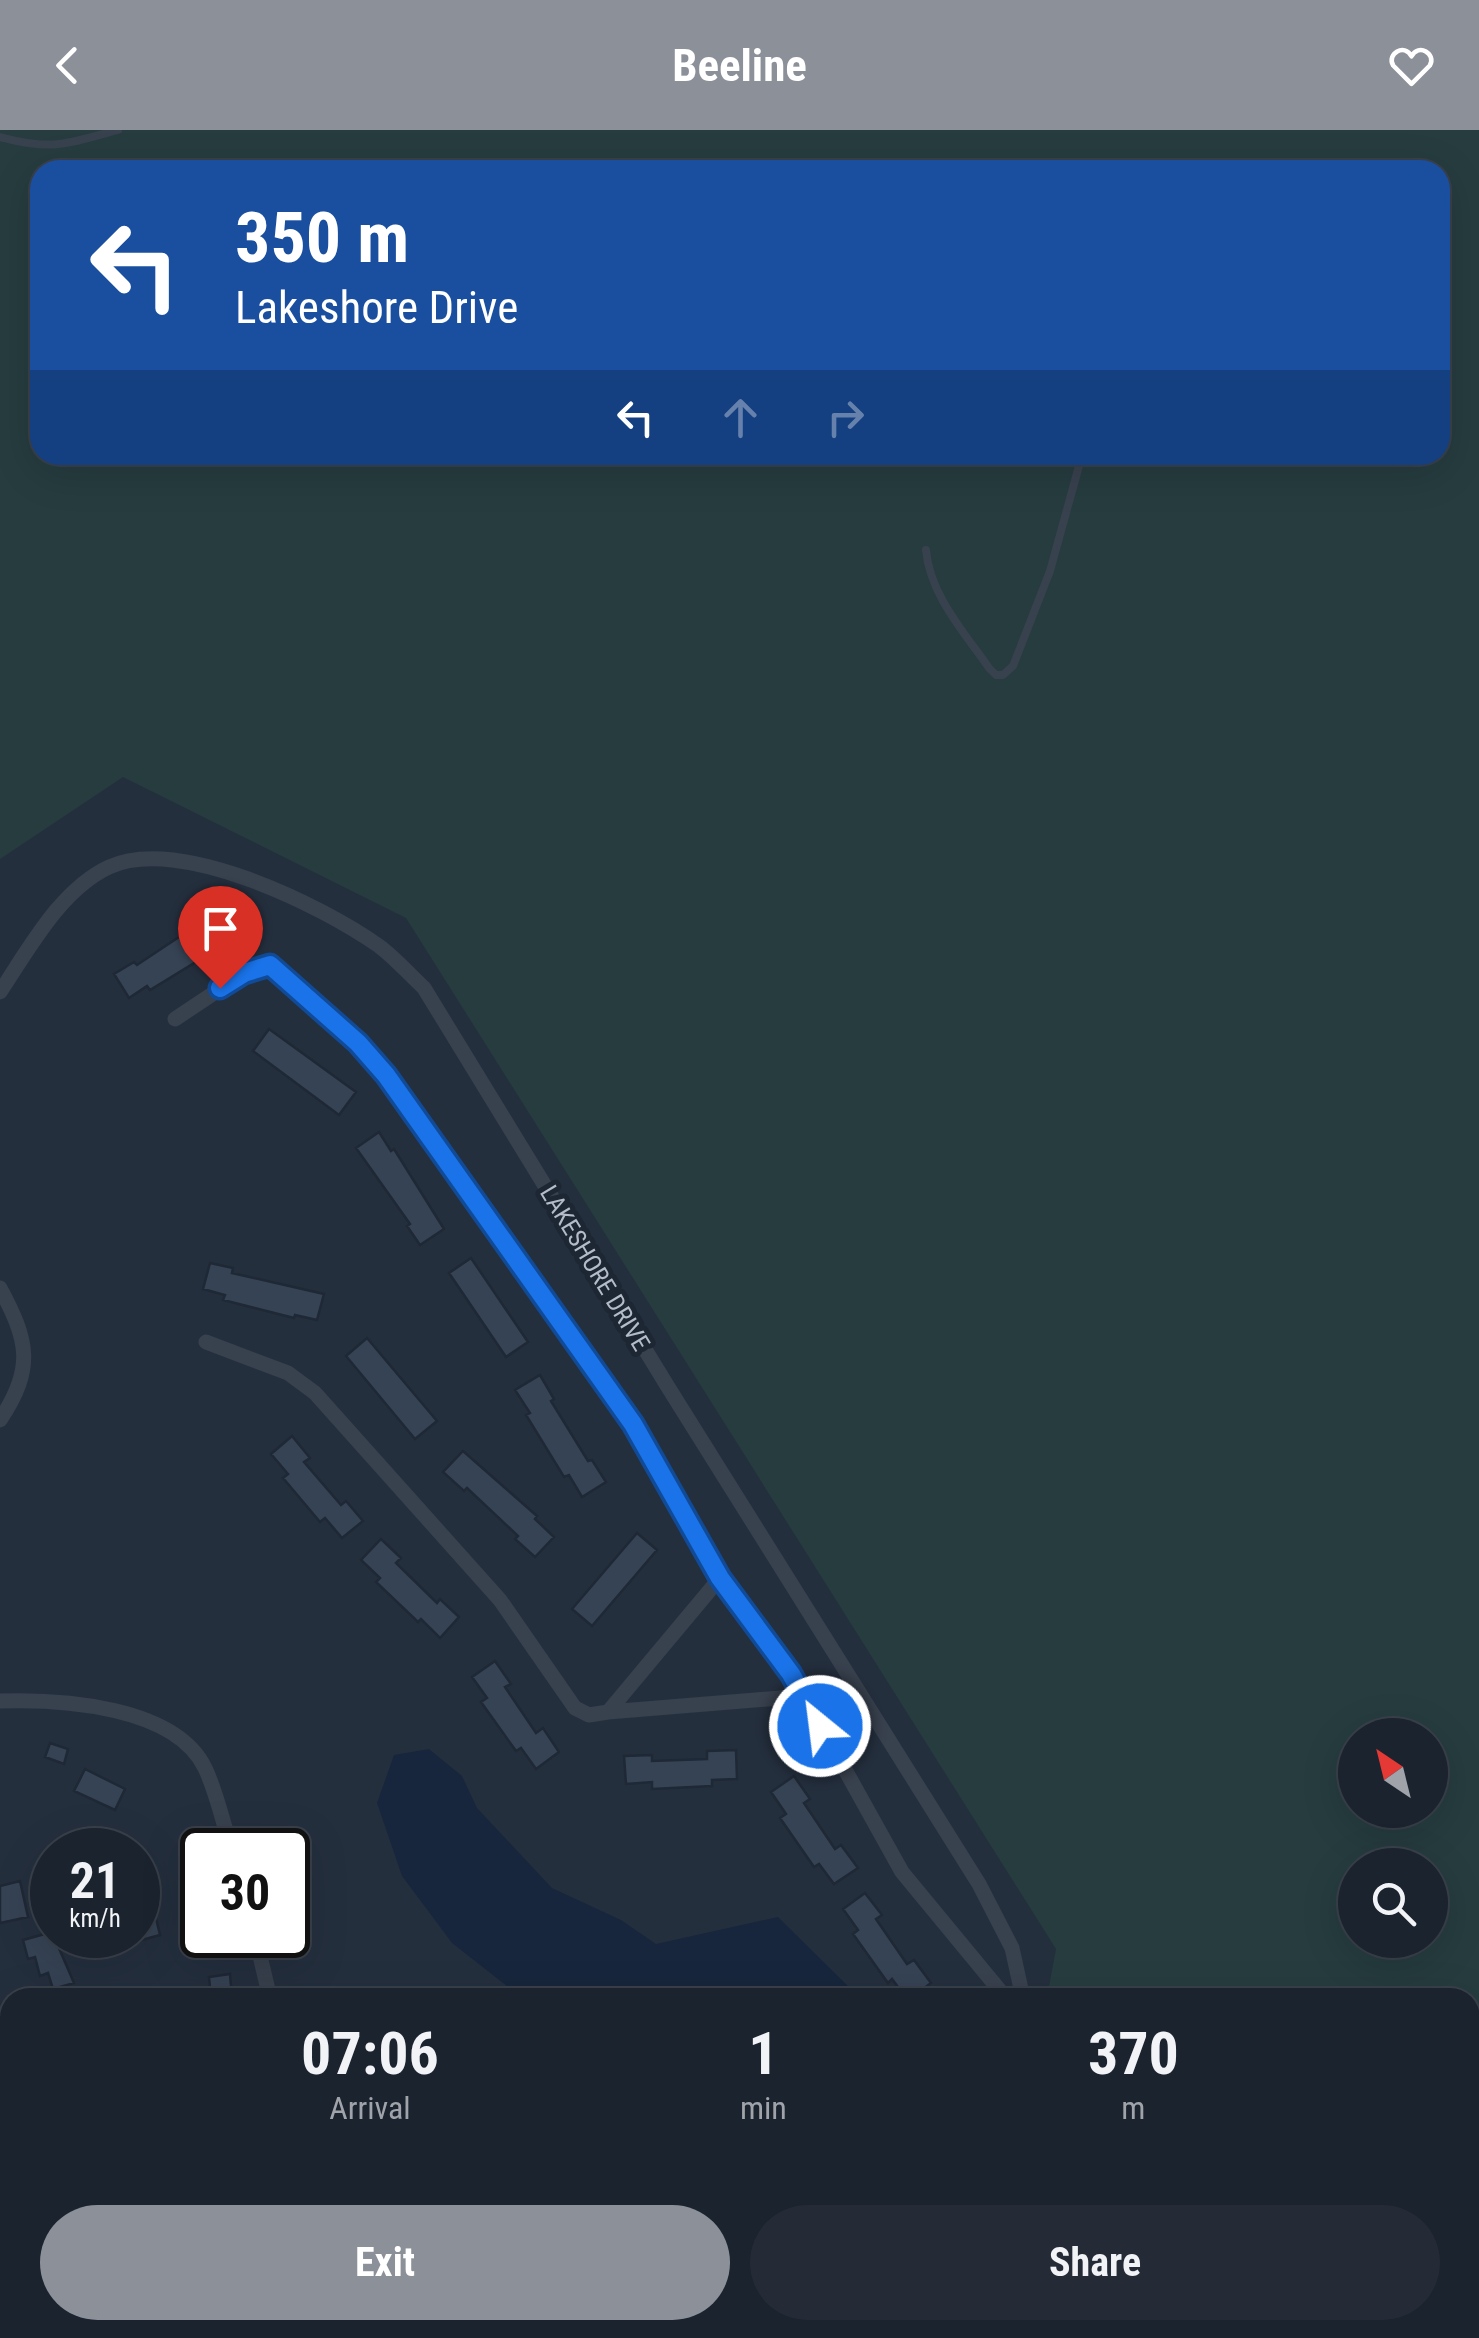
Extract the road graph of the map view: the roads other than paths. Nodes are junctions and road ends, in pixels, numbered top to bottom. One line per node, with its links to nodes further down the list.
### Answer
1 (118, 130): 2 (lane)
2 (0, 137)
3 (1079, 465): 4 (lane)
4 (926, 550)
5 (0, 992): 18 (street, LAKESHORE DRIVE)
6 (174, 1019): 10 (street, LAKESHORE DRIVE)
7 (0, 1288): 9 (street)
8 (206, 1342): 13 (street)
9 (0, 1420)
10 (720, 1578): 11 (street, LAKESHORE DRIVE); 13 (street)
11 (804, 1696): 13 (street); 17 (street, LAKESHORE DRIVE)
12 (0, 1701): 14 (street)
13 (608, 1712)
14 (225, 1828)
15 (260, 1958): 16 (street)
16 (268, 1988)
17 (998, 1988)
18 (1021, 1988)

